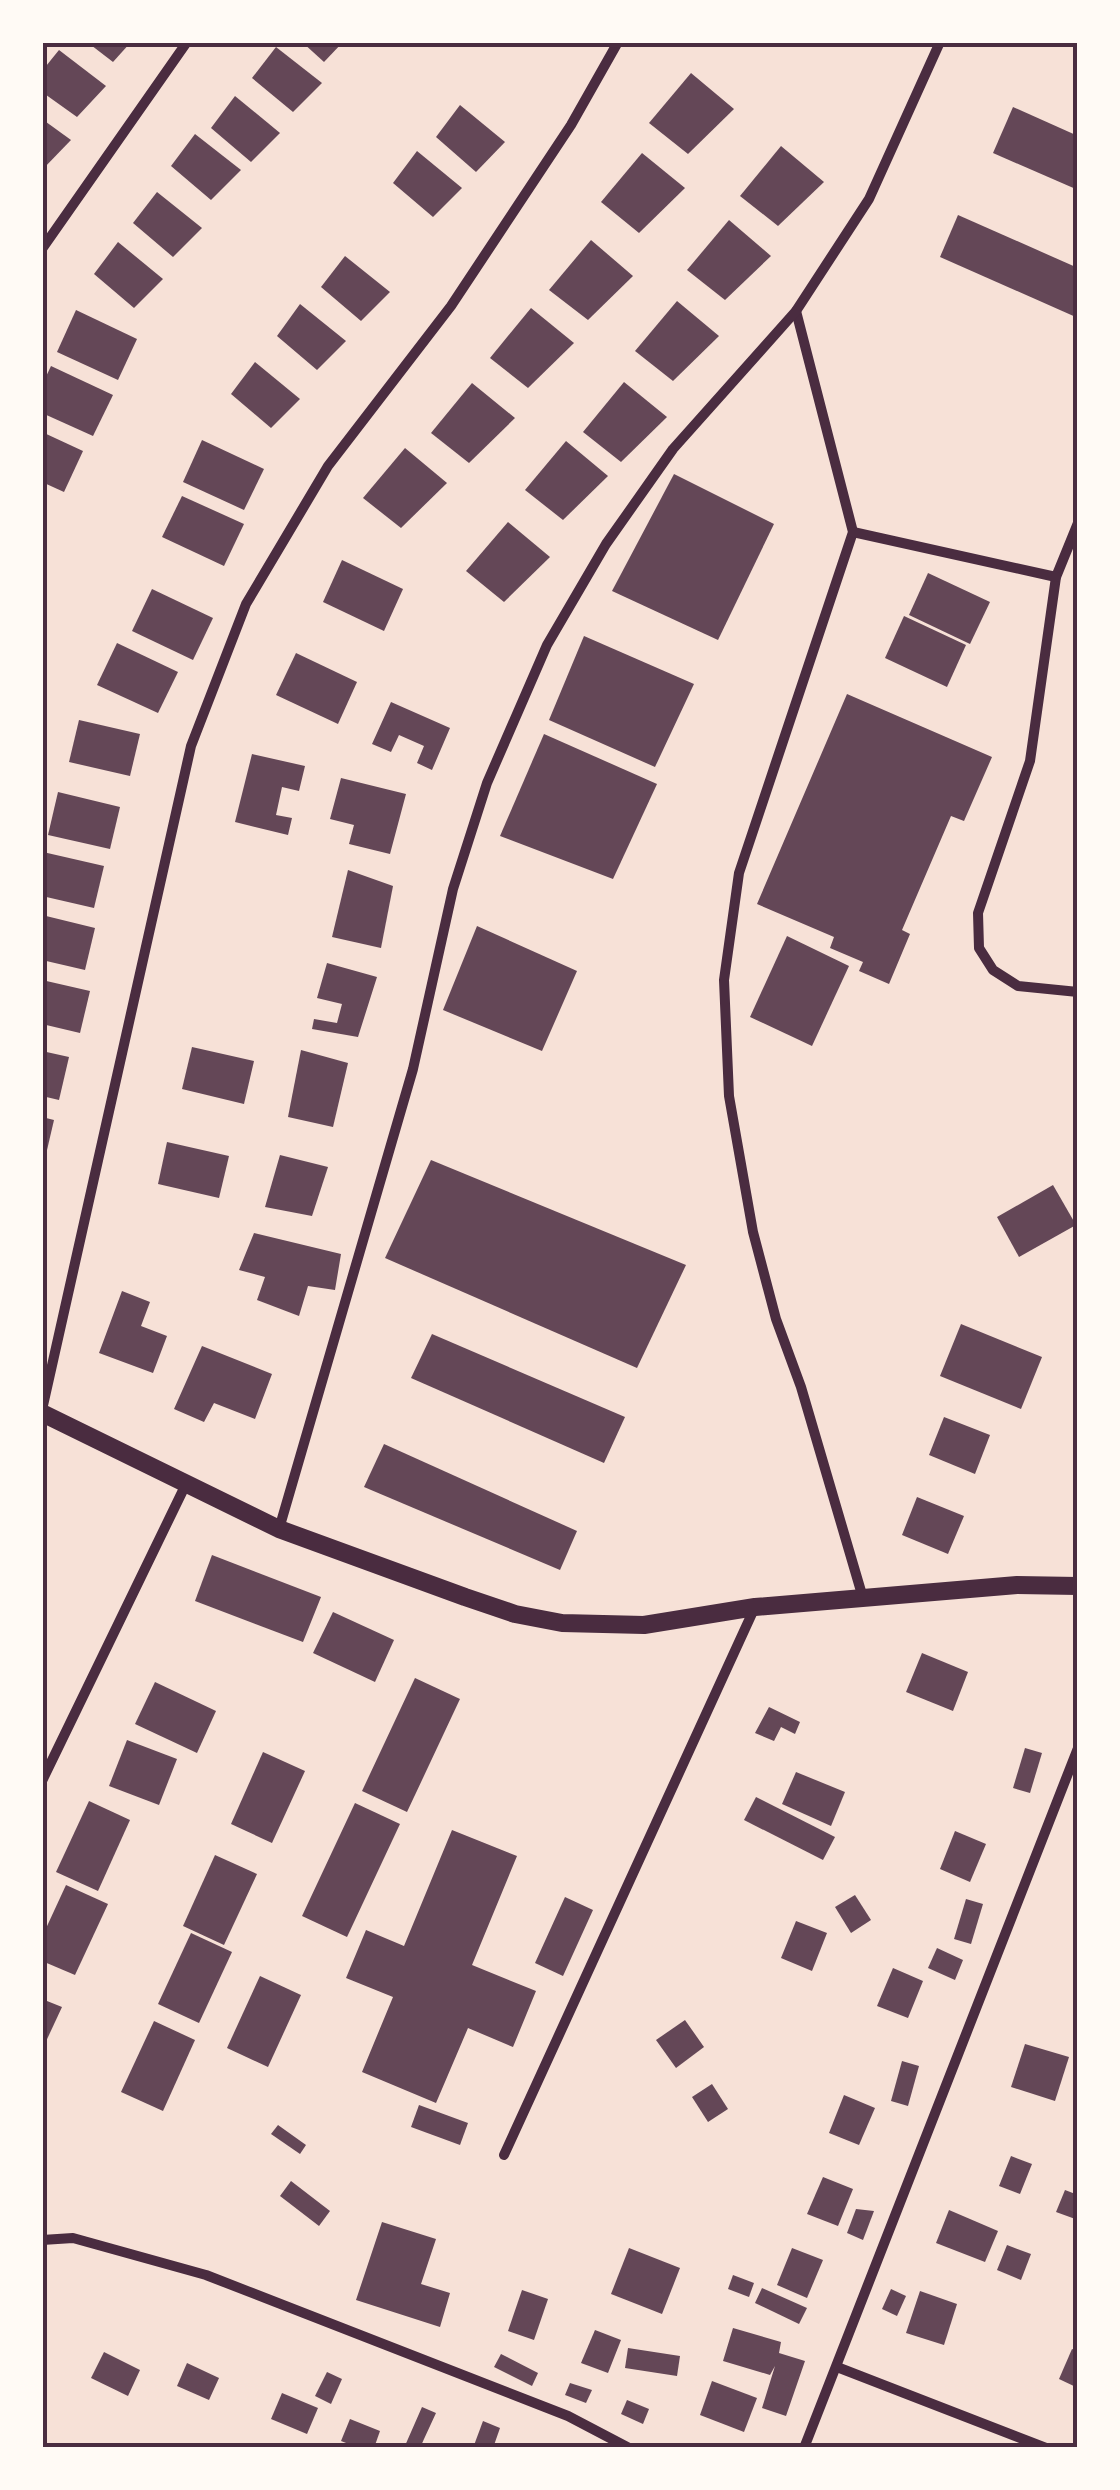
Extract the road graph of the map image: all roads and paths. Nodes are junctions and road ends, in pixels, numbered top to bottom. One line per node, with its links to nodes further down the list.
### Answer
1 (187, 42): 4 (street)
2 (618, 42): 10 (street)
3 (940, 42): 5 (street)
4 (42, 249)
5 (796, 311): 7 (street); 12 (street)
6 (1078, 523): 8 (street)
7 (853, 532): 8 (street); 14 (street)
8 (1056, 578): 9 (street)
9 (1078, 992)
10 (42, 1411): 11 (street)
11 (187, 1482): 12 (street); 17 (street)
12 (279, 1530): 15 (street)
13 (1078, 1586): 14 (street)
14 (864, 1600): 15 (street)
15 (756, 1606): 18 (street)
16 (1078, 1748): 20 (street)
17 (42, 1781)
18 (504, 2155)
19 (42, 2240): 21 (street)
20 (838, 2368): 22 (street); 23 (street)
21 (630, 2448)
22 (804, 2448)
23 (1046, 2448)

